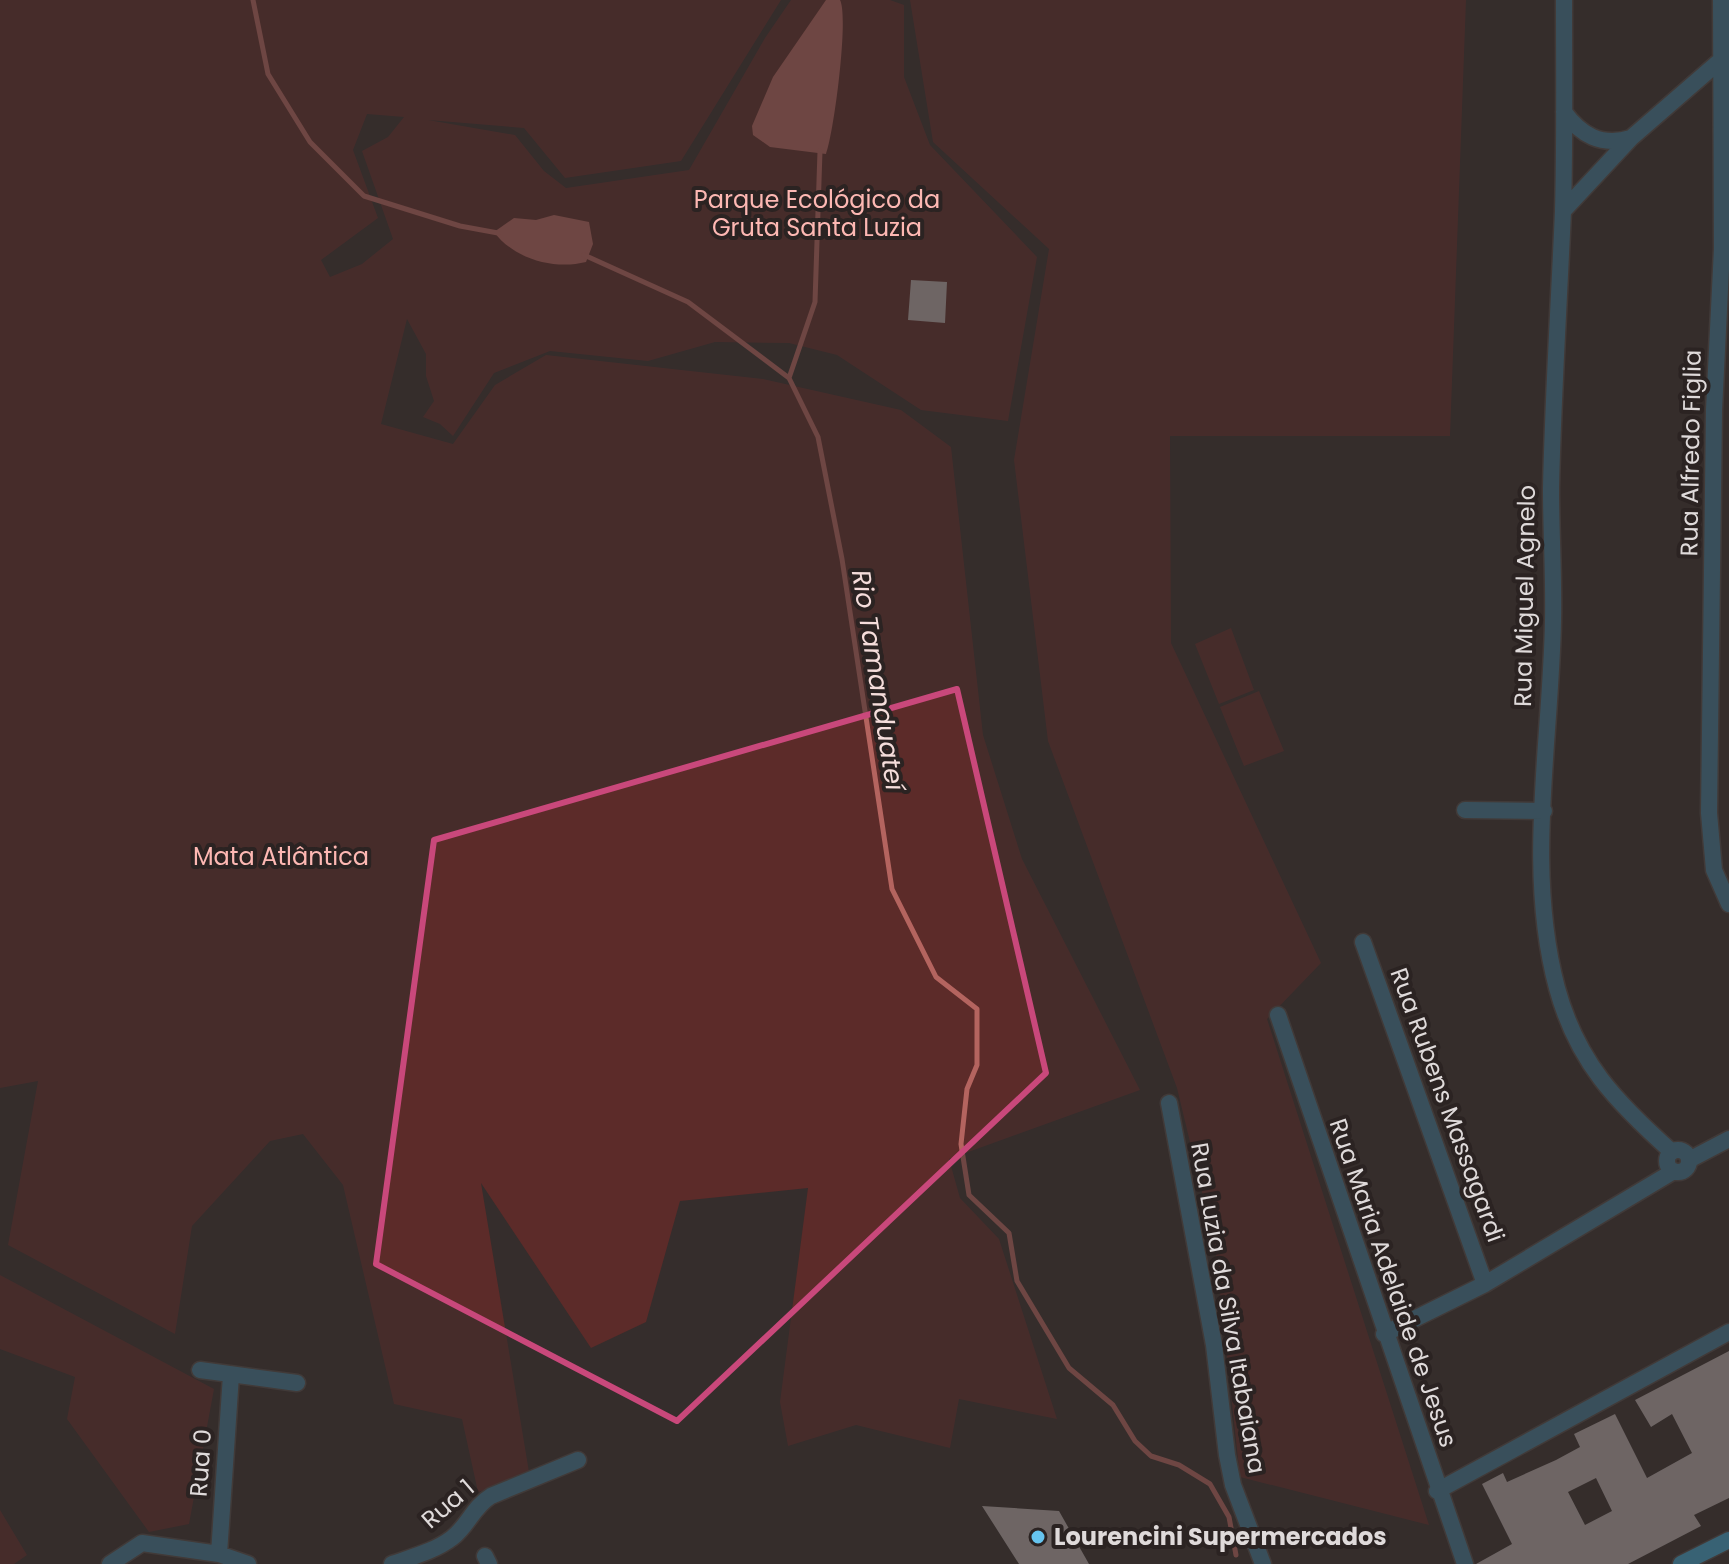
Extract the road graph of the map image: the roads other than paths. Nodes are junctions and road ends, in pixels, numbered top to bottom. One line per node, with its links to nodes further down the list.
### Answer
1 (1564, 0): 4 (street, Rua Miguel Agnelo)
2 (1721, 0): 3 (street, Rua Alfredo Figlia)
3 (1722, 59): 5 (street); 9 (street, Rua Alfredo Figlia)
4 (1564, 112): 5 (street); 6 (street, Rua Miguel Agnelo)
5 (1631, 138): 6 (street)
6 (1563, 211): 8 (street, Rua Miguel Agnelo)
7 (1465, 810): 8 (street)
8 (1544, 811): 14 (street, Rua Miguel Agnelo)
9 (1729, 904)
10 (1363, 942): 17 (street, Rua Rubens Massagardi)
11 (1278, 1015): 19 (street, Rua Maria Adelaide de Jesus)
12 (1169, 1103): 30 (street, Rua Luzia da Silva Itabaiana)
13 (1729, 1139): 15 (street)
14 (1672, 1152): 15 (street); 16 (street)
15 (1689, 1160): 16 (street)
16 (1674, 1171): 17 (street)
17 (1485, 1284): 19 (street)
18 (1729, 1332): 24 (street)
19 (1384, 1334): 24 (street, Rua Maria Adelaide de Jesus)
20 (200, 1370): 21 (street)
21 (231, 1375): 22 (street); 26 (street, Rua 0)
22 (297, 1383)
23 (578, 1460): 29 (street, Rua 1)
24 (1437, 1491): 31 (street, Rua Maria Adelaide de Jesus)
25 (1729, 1540): 32 (street)
26 (219, 1554): 27 (street); 28 (street)
27 (110, 1564)
28 (248, 1564)
29 (392, 1564)
30 (1263, 1564)
31 (1465, 1564)
32 (1681, 1564)

